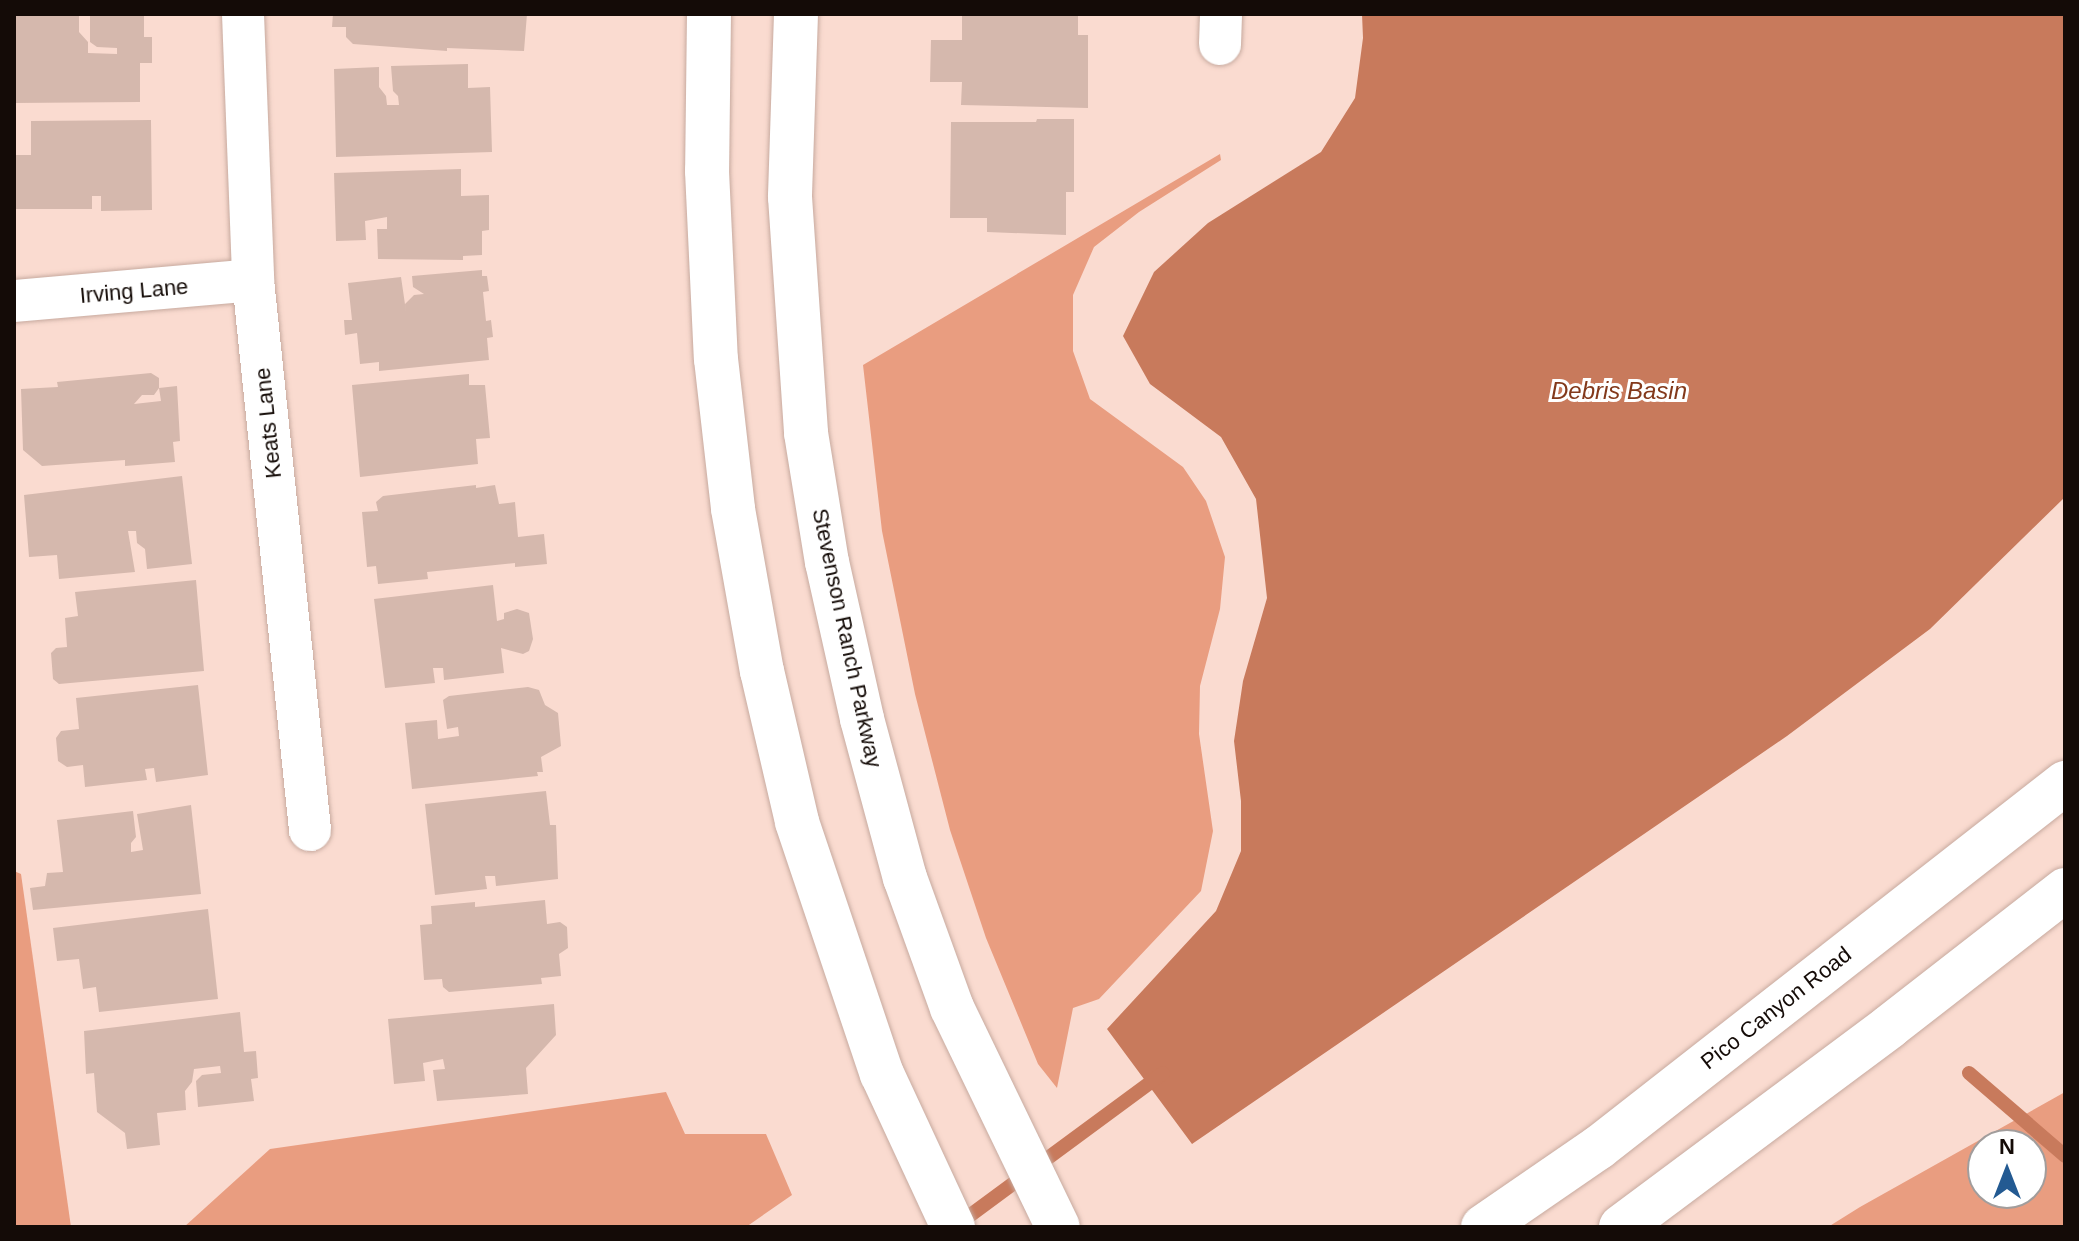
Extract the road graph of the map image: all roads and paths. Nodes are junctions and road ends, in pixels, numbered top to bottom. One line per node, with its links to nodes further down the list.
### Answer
1 (243, 14): 4 (street, Keats Lane)
2 (709, 14): 9 (main road)
3 (796, 14): 10 (main road, Stevenson Ranch Parkway)
4 (253, 280): 5 (street, Irving Lane); 7 (street, Keats Lane)
5 (14, 301)
6 (2065, 783): 11 (main road, Pico Canyon Road)
7 (310, 830)
8 (2065, 890): 12 (main road)
9 (953, 1227)
10 (1058, 1227)
11 (1483, 1227)
12 (1621, 1227)

